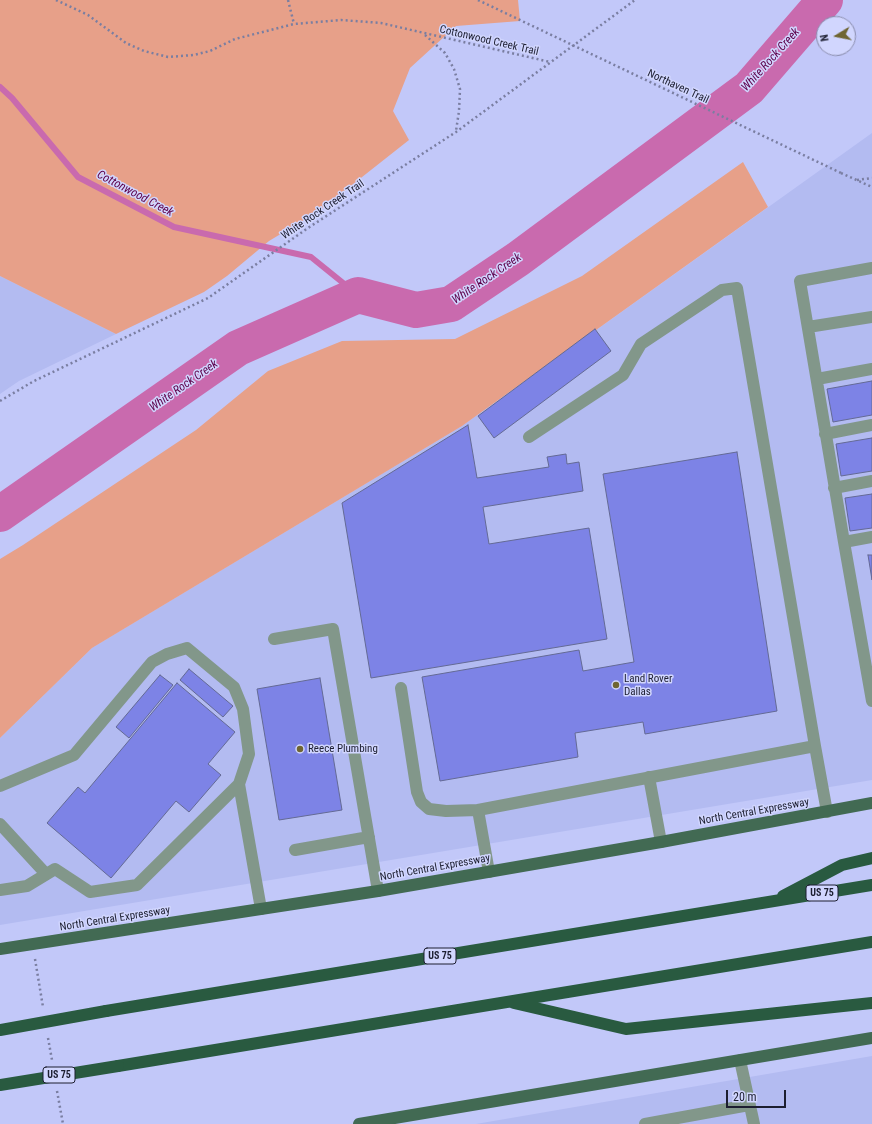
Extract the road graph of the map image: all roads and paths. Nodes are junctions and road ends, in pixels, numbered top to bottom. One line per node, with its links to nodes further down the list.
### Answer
1 (56, 0): 5 (path, Cottonwood Creek Trail)
2 (288, 0): 5 (path)
3 (478, 0): 10 (path, Northaven Trail, bridge)
4 (635, 0): 7 (path, White Rock Creek Trail)
5 (294, 24): 6 (path, Cottonwood Creek Trail)
6 (425, 34): 7 (path, Cottonwood Creek Trail); 8 (path, Cottonwood Creek Trail)
7 (550, 62): 8 (path, White Rock Creek Trail)
8 (456, 132): 17 (path, White Rock Creek Trail)
9 (872, 178): 10 (path)
10 (857, 180): 11 (path, Northaven Trail)
11 (872, 187)
12 (872, 268): 14 (lane)
13 (872, 317): 14 (lane)
14 (808, 327): 16 (lane)
15 (872, 369): 16 (lane)
16 (816, 379): 19 (lane)
17 (0, 401)
18 (872, 426): 19 (lane)
19 (826, 434): 22 (lane)
20 (529, 437): 28 (lane)
21 (872, 481): 22 (lane)
22 (834, 488): 24 (lane)
23 (872, 538): 24 (lane)
24 (844, 542): 27 (lane)
25 (274, 639): 36 (lane)
26 (401, 688): 33 (lane)
27 (872, 701)
28 (815, 746): 29 (lane); 34 (lane)
29 (649, 777): 33 (lane); 37 (lane)
30 (239, 784): 31 (lane); 41 (lane); 46 (lane)
31 (0, 786)
32 (872, 803): 34 (main road, North Central Expressway)
33 (478, 810): 40 (lane)
34 (827, 812): 37 (main road, North Central Expressway)
35 (0, 824): 41 (lane)
36 (369, 837): 38 (lane); 44 (lane)
37 (661, 842): 40 (main road, North Central Expressway)
38 (295, 850)
39 (872, 858): 45 (highway)
40 (489, 872): 44 (main road, North Central Expressway)
41 (46, 874): 43 (lane)
42 (872, 885): 45 (highway, US 75)
43 (0, 890)
44 (378, 891): 46 (main road, North Central Expressway)
45 (773, 901): 51 (highway, US 75, bridge)
46 (262, 909): 48 (main road, North Central Expressway)
47 (872, 942): 49 (highway, US 75)
48 (0, 949)
49 (507, 1002): 50 (highway); 54 (highway, US 75, bridge)
50 (872, 1003)
51 (0, 1030)
52 (872, 1038): 53 (main road)
53 (740, 1060): 55 (lane); 56 (main road)
54 (0, 1085)
55 (749, 1105): 57 (lane); 58 (lane)
56 (360, 1124)
57 (645, 1124)
58 (754, 1124)

